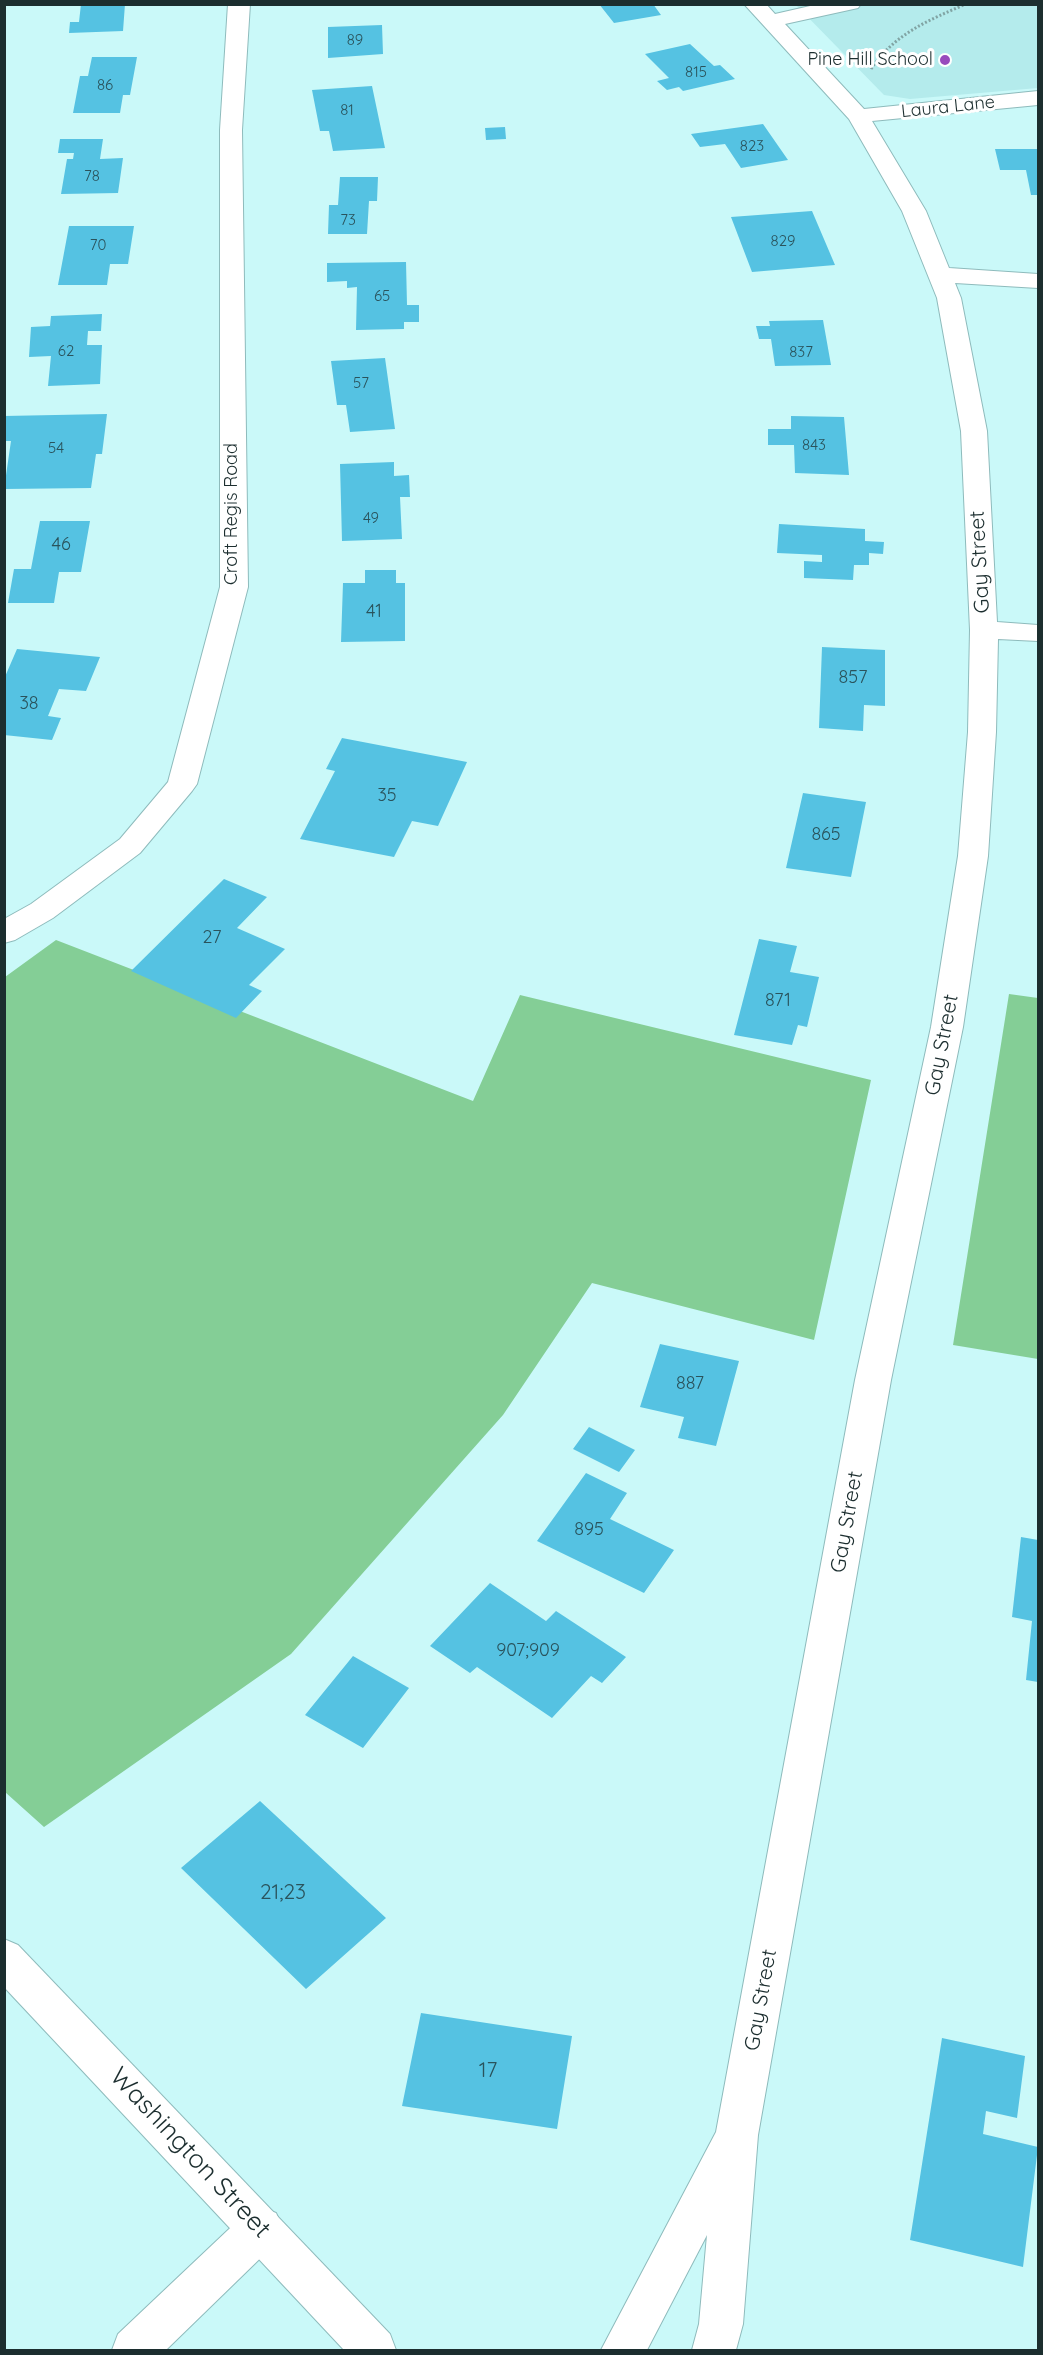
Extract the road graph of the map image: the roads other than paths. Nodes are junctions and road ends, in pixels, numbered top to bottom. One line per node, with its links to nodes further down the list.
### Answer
1 (239, 4): 10 (street, Croft Regis Road)
2 (851, 4): 3 (street)
3 (763, 13): 5 (street, Gay Street)
4 (1038, 98): 5 (street, Laura Lane)
5 (858, 116): 6 (street, Gay Street)
6 (940, 275): 7 (street); 8 (street, Gay Street)
7 (1038, 281)
8 (984, 630): 9 (street); 12 (street, Gay Street)
9 (1038, 633)
10 (4, 933)
11 (4, 1958): 13 (street, Washington Street)
12 (736, 2135): 16 (street, Gay Street); 17 (street, Gay Street)
13 (261, 2228): 14 (street); 15 (street, Washington Street)
14 (134, 2350)
15 (374, 2350)
16 (623, 2350)
17 (714, 2350)

